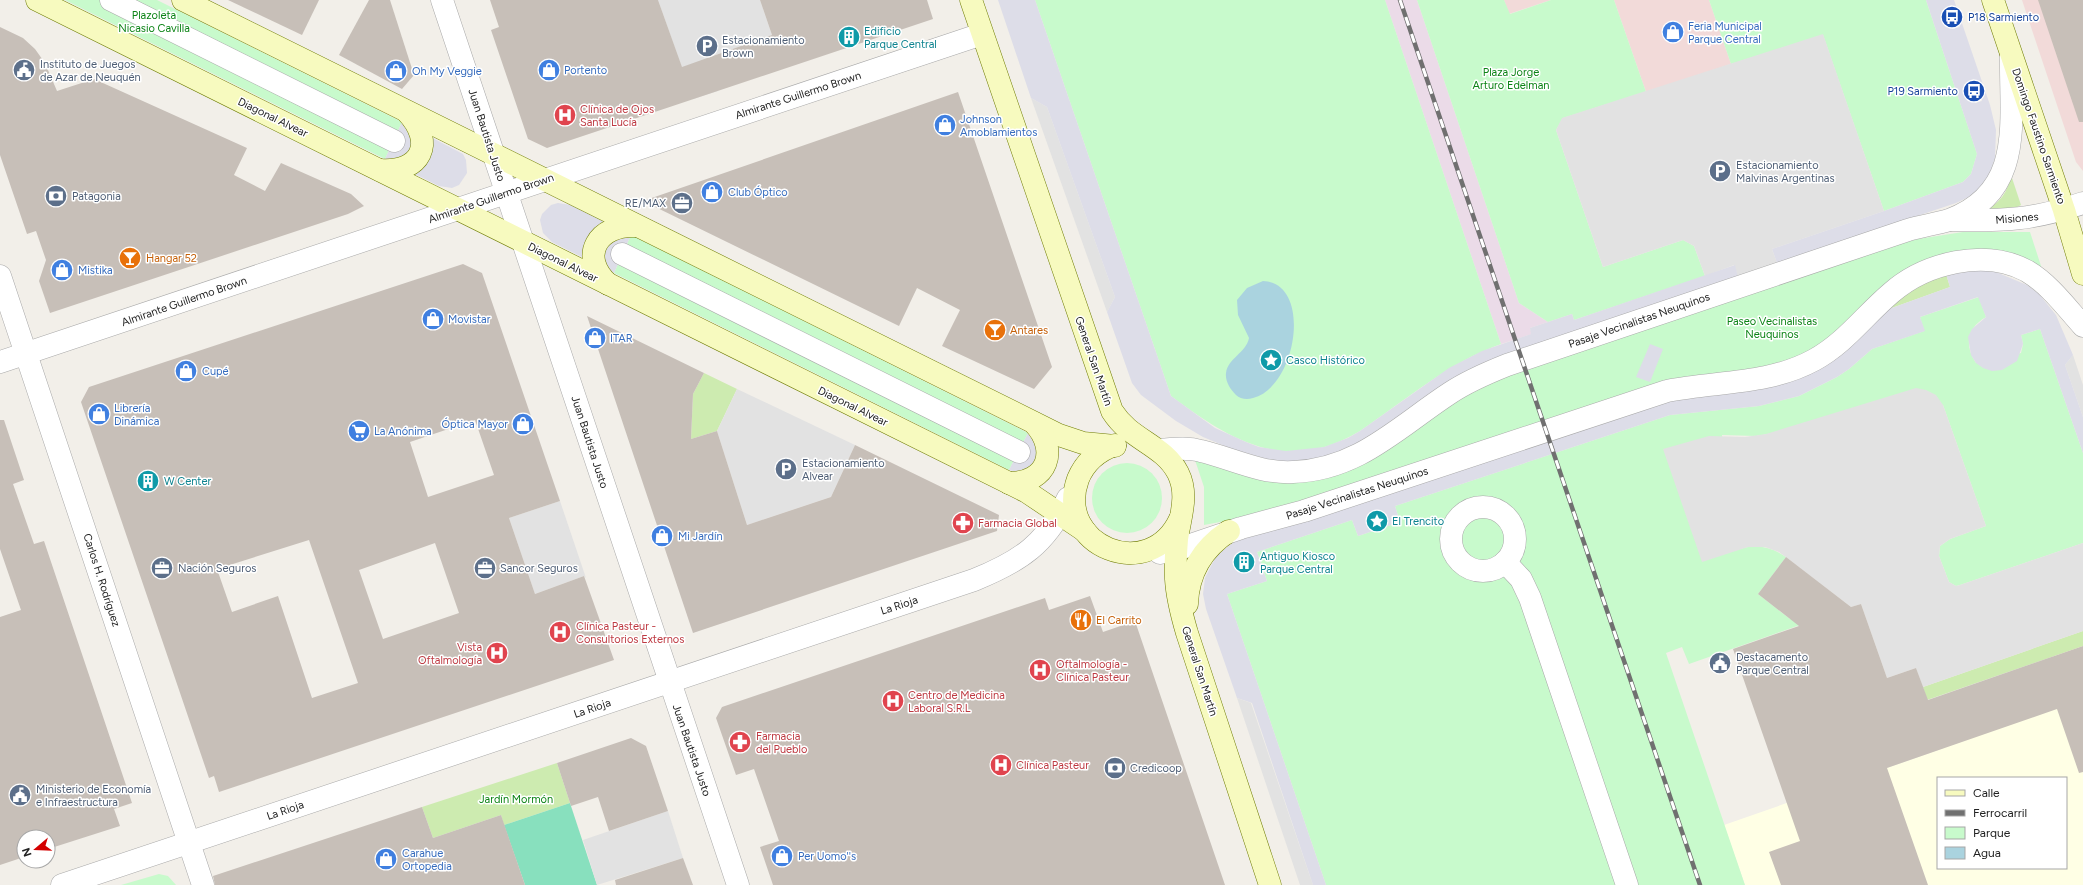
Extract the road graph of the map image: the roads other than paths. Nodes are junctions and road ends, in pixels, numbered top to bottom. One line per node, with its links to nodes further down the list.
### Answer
1 (37, 0): 12 (main road, Diagonal Alvear)
2 (111, 0): 10 (street)
3 (183, 0): 9 (main road, Diagonal Alvear)
4 (442, 0): 11 (street, Juan Bautista Justo)
5 (971, 0): 7 (main road, General San Martín)
6 (1993, 0): 8 (main road, Domingo Faustino Sarmiento)
7 (982, 34): 13 (street, Almirante Guillermo Brown); 29 (main road, General San Martín)
8 (2011, 54): 15 (main road, Domingo Faustino Sarmiento); 17 (street, Pasaje Vecinalistas Neuquinos)
9 (408, 112): 11 (main road, Diagonal Alvear); 12 (main road)
10 (394, 141)
11 (493, 154): 13 (main road, Diagonal Alvear); 14 (street, Juan Bautista Justo)
12 (380, 170): 16 (main road, Diagonal Alvear)
13 (545, 180): 14 (street, Almirante Guillermo Brown); 18 (main road, Diagonal Alvear)
14 (506, 193): 16 (street, Almirante Guillermo Brown); 19 (street, Juan Bautista Justo)
15 (2073, 207): 17 (street, Misiones); 21 (main road, Domingo Faustino Sarmiento)
16 (457, 209): 19 (main road, Diagonal Alvear); 25 (street, Almirante Guillermo Brown)
17 (1948, 220): 29 (street, Pasaje Vecinalistas Neuquinos)
18 (636, 226): 23 (main road); 27 (main road, Diagonal Alvear)
19 (522, 241): 23 (main road, Diagonal Alvear); 41 (street, Juan Bautista Justo)
20 (622, 254): 30 (street)
21 (2083, 274)
22 (0, 276): 25 (street, Carlos H. Rodríguez)
23 (608, 284): 32 (main road, Diagonal Alvear)
24 (2083, 326): 36 (street, Pasaje Vecinalistas Neuquinos)
25 (26, 354): 26 (street, Almirante Guillermo Brown); 42 (street, Carlos H. Rodríguez)
26 (0, 362)
27 (1034, 423): 28 (main road, Diagonal Alvear); 32 (main road)
28 (1115, 446): 29 (main road, Diagonal Alvear); 31 (main road, Diagonal Alvear)
29 (1153, 447): 33 (main road, General San Martín)
30 (1019, 452)
31 (1080, 474): 34 (street, La Rioja); 35 (main road, Diagonal Alvear)
32 (1009, 483): 34 (main road, Diagonal Alvear)
33 (1183, 511): 37 (main road, General San Martín); 38 (main road, Diagonal Alvear)
34 (1061, 514): 35 (main road, Diagonal Alvear); 41 (street, La Rioja)
35 (1085, 531): 38 (main road, Diagonal Alvear)
36 (1229, 531): 37 (street, Pasaje Vecinalistas Neuquinos); 40 (main road)
37 (1176, 550): 38 (street, Pasaje Vecinalistas Neuquinos); 40 (main road, General San Martín)
38 (1139, 553)
39 (1505, 562): 47 (street)
40 (1187, 633): 46 (main road, General San Martín)
41 (669, 682): 42 (street, La Rioja); 45 (street, Juan Bautista Justo)
42 (189, 842): 43 (street, La Rioja); 44 (street, Carlos H. Rodríguez)
43 (62, 885)
44 (203, 885)
45 (738, 885)
46 (1270, 885)
47 (1627, 885)

